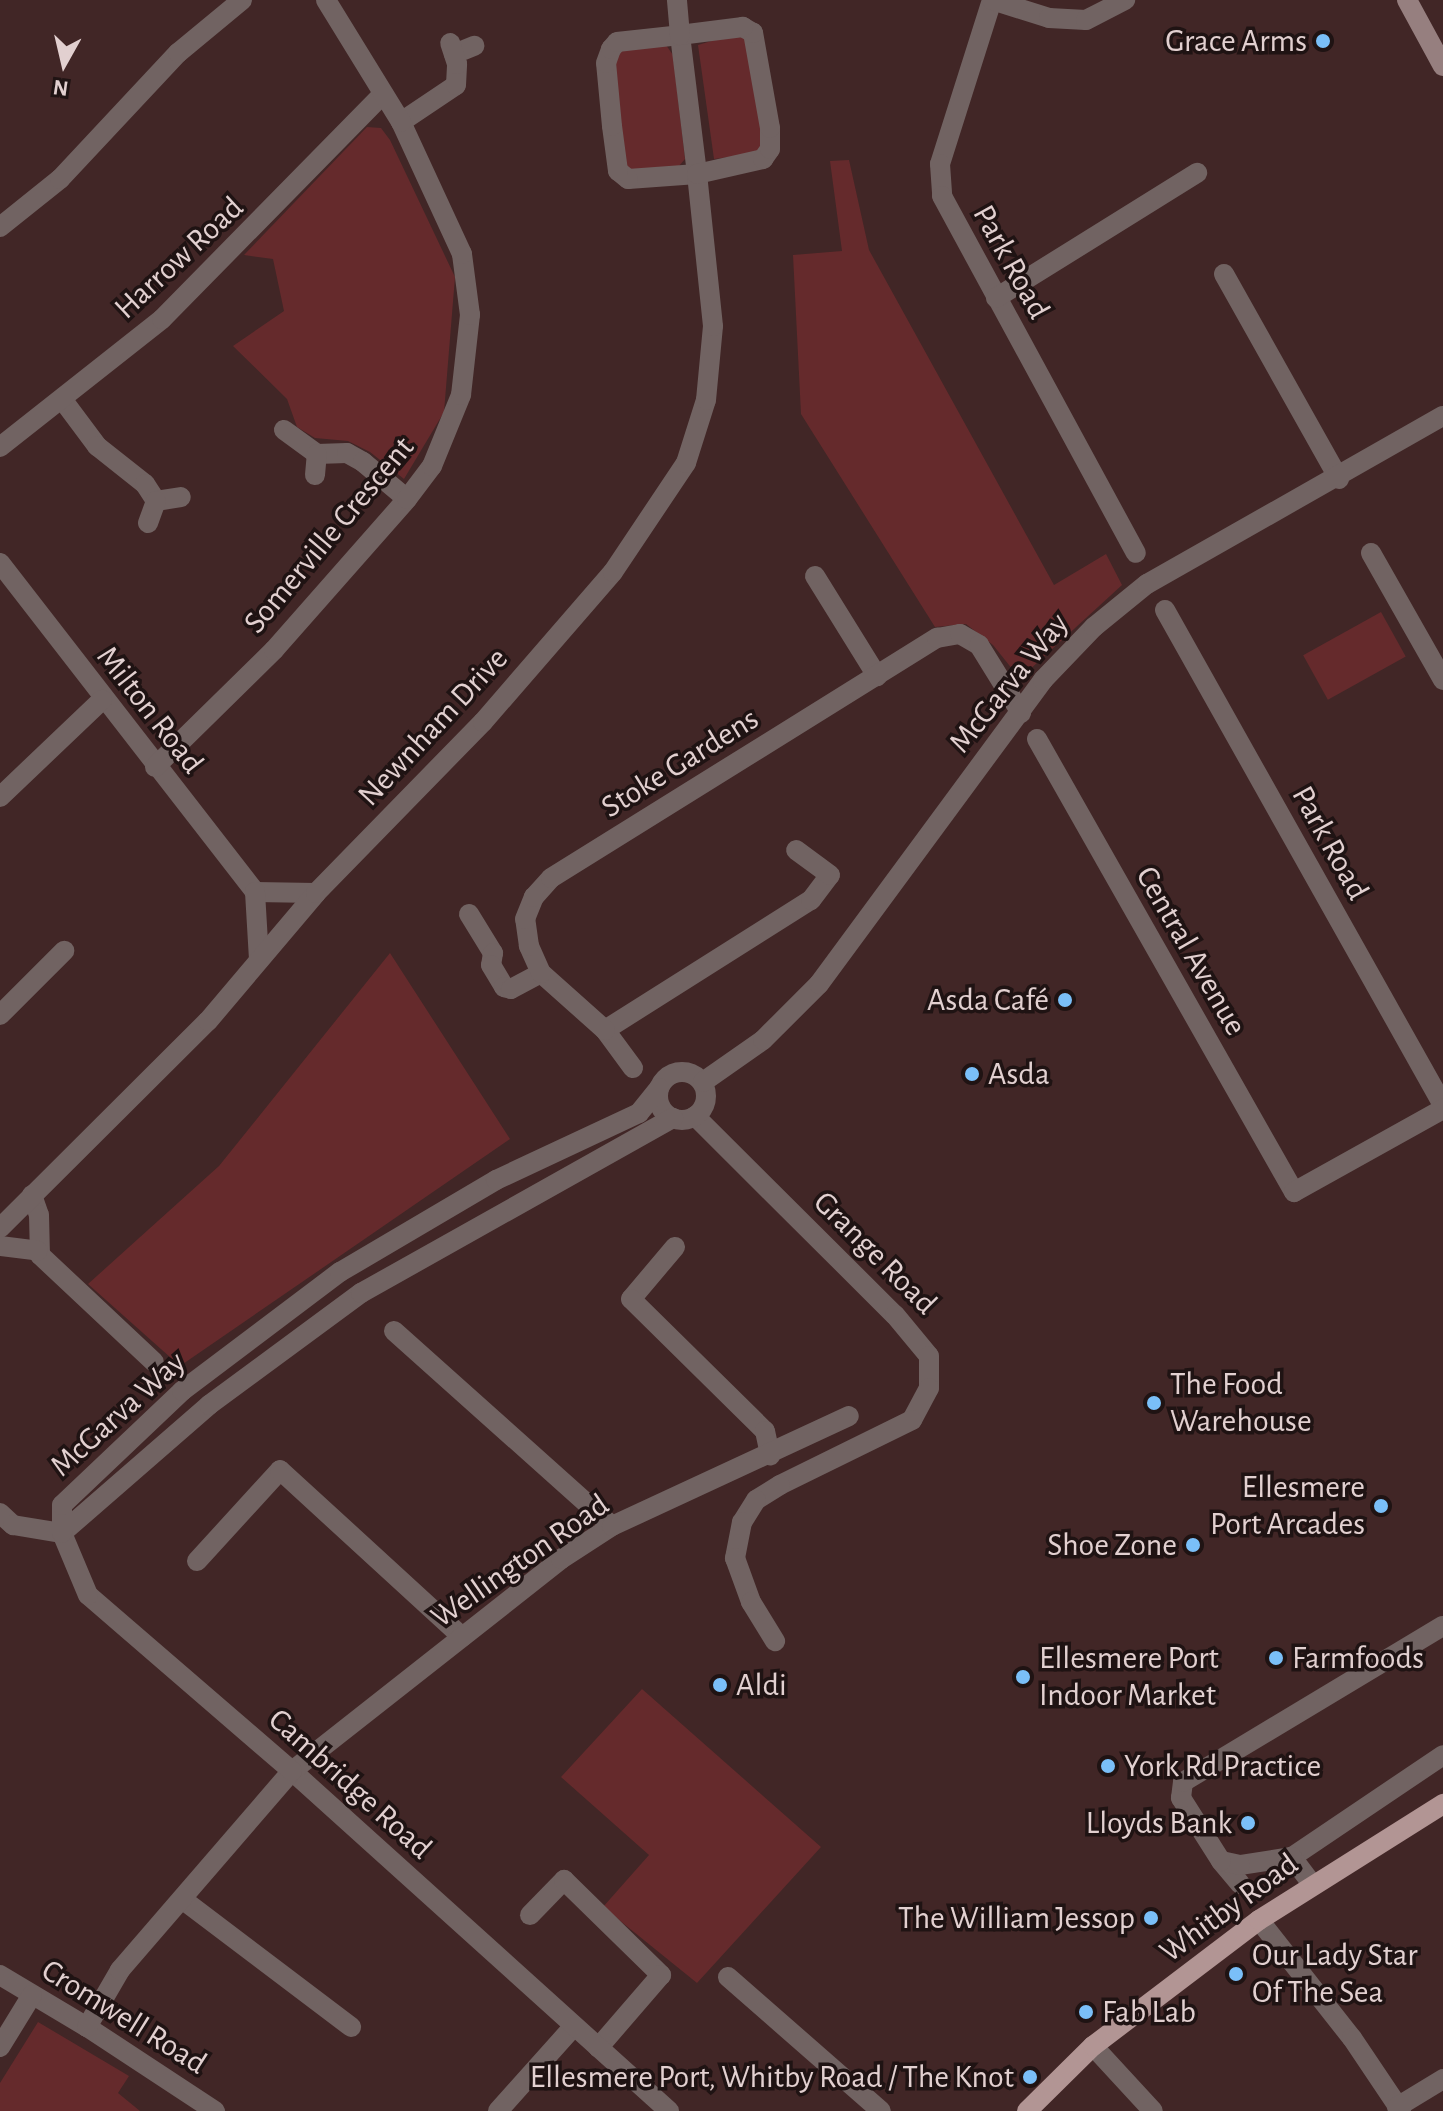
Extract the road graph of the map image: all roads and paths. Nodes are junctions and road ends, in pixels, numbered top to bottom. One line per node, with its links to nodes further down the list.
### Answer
1 (242, 0): 14 (street)
2 (326, 0): 10 (street, Somerville Crescent)
3 (677, 0): 7 (street, Newnham Drive)
4 (992, 0): 5 (street); 16 (street, Park Road)
5 (1125, 0)
6 (1407, 0): 9 (main road)
7 (680, 35): 13 (street, Newnham Drive); 13 (street); 13 (street)
8 (474, 46): 11 (street)
9 (1443, 66)
10 (383, 94): 11 (street, Somerville Crescent); 17 (street, Harrow Road)
11 (401, 122): 25 (street, Somerville Crescent)
12 (1197, 173): 16 (street)
13 (697, 174): 43 (street, Newnham Drive)
14 (0, 227)
15 (1224, 274): 23 (street)
16 (996, 298): 28 (street, Park Road)
17 (62, 399): 20 (street, Harrow Road); 26 (street)
18 (1443, 416): 23 (street, McGarva Way)
19 (284, 430): 21 (street)
20 (0, 447)
21 (317, 454): 22 (street); 25 (street)
22 (315, 475)
23 (1339, 479): 37 (street, McGarva Way)
24 (181, 497): 26 (street)
25 (407, 499): 39 (street, Somerville Crescent)
26 (156, 501): 27 (street)
27 (148, 523)
28 (1136, 553)
29 (1371, 553): 35 (street)
30 (0, 563): 32 (street, Milton Road)
31 (815, 576): 34 (street)
32 (8, 591): 36 (street, Milton Road)
33 (1165, 610): 53 (street, Park Road)
34 (877, 676): 37 (street, Stoke Gardens); 47 (street, Stoke Gardens)
35 (1443, 680)
36 (102, 700): 39 (street, Milton Road); 40 (street)
37 (1021, 713): 51 (street, McGarva Way)
38 (1037, 739): 53 (street, Central Avenue)
39 (155, 767): 42 (street, Milton Road)
40 (0, 797)
41 (796, 850): 49 (street)
42 (255, 892): 43 (street); 46 (street)
43 (316, 893): 46 (street, Newnham Drive)
44 (469, 914): 47 (street)
45 (64, 951): 48 (street)
46 (259, 960): 56 (street, Newnham Drive)
47 (541, 973): 49 (street, Stoke Gardens)
48 (0, 1015)
49 (605, 1030): 50 (street, Stoke Gardens)
50 (633, 1068)
51 (703, 1082): 52 (street); 54 (street)
52 (659, 1088): 55 (street); 67 (street, McGarva Way)
53 (1443, 1107)
54 (695, 1116): 55 (street); 71 (street, Grange Road)
55 (673, 1118): 67 (street, McGarva Way)
56 (32, 1195): 57 (street, Newnham Drive); 60 (street)
57 (0, 1228)
58 (0, 1246): 60 (street)
59 (675, 1247): 64 (street)
60 (38, 1251): 62 (street)
61 (394, 1331): 66 (street)
62 (154, 1362)
63 (849, 1416): 64 (street, Wellington Road)
64 (770, 1455): 66 (street, Wellington Road)
65 (0, 1513): 67 (street)
66 (612, 1526): 70 (street, Wellington Road)
67 (62, 1533): 73 (street, Cambridge Road)
68 (198, 1562): 70 (street)
69 (1443, 1626): 76 (street)
70 (462, 1637): 73 (street, Wellington Road)
71 (775, 1641)
72 (1443, 1755): 75 (street)
73 (292, 1771): 79 (street, Wellington Road); 85 (street, Cambridge Road)
74 (1443, 1804): 78 (main road, Whitby Road)
75 (1292, 1857): 76 (street); 78 (street)
76 (1221, 1861): 77 (street)
77 (1240, 1884)
78 (1312, 1884): 81 (main road, Whitby Road)
79 (182, 1899): 86 (street, Wellington Road); 87 (street)
80 (530, 1915): 90 (street)
81 (1259, 1920): 88 (main road, Whitby Road); 92 (street)
82 (0, 1975): 84 (street, Cromwell Road)
83 (728, 1977): 96 (street)
84 (32, 1995): 86 (street, Cromwell Road); 89 (street)
85 (574, 2026): 90 (street, Cambridge Road); 94 (street)
86 (87, 2027): 93 (street, Cromwell Road)
87 (351, 2027)
88 (1093, 2046): 97 (main road, Whitby Road); 98 (street)
89 (0, 2047)
90 (598, 2048): 95 (street, Cambridge Road)
91 (1443, 2079): 92 (street)
92 (1399, 2109)
93 (215, 2111)
94 (498, 2111)
95 (669, 2111)
96 (881, 2111)
97 (1027, 2111)
98 (1153, 2111)

